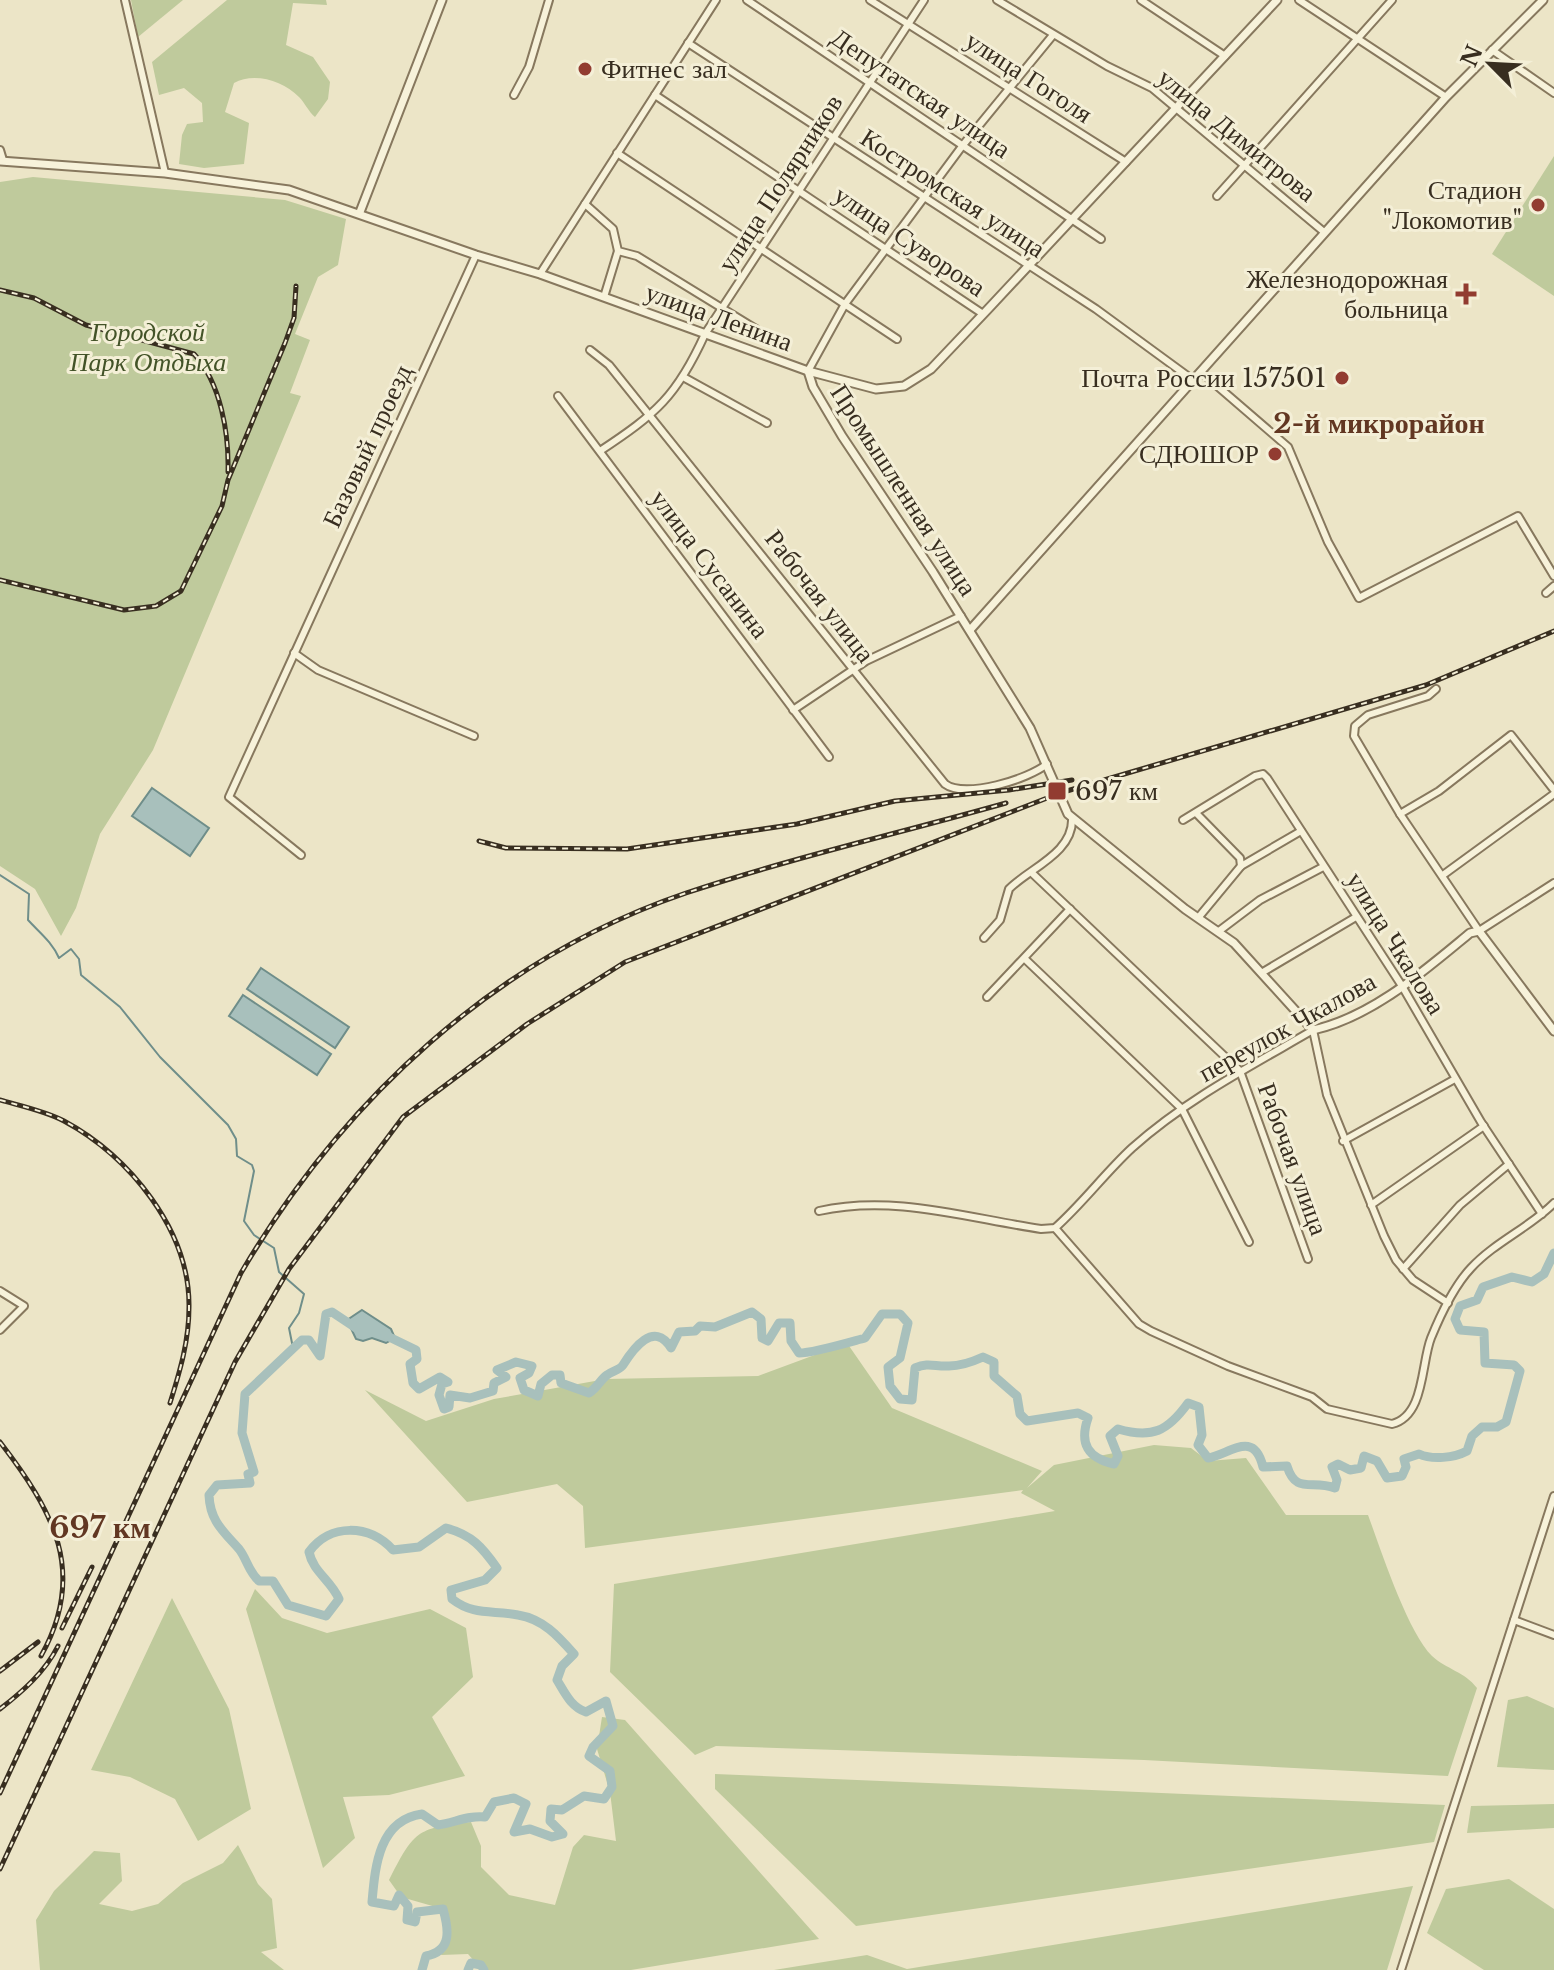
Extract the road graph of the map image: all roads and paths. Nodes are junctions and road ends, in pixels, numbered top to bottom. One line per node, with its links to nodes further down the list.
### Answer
1 (125, 0): 34 (street)
2 (442, 0): 39 (street)
3 (549, 0): 23 (street)
4 (716, 0): 17 (street)
5 (747, 0): 20 (street, Депутатская улица)
6 (870, 0): 14 (street, улица Гоголя)
7 (924, 0): 14 (street, улица Полярников)
8 (997, 0): 15 (street, улица Димитрова)
9 (1141, 0): 19 (street)
10 (1277, 0): 19 (street, улица Ленина)
11 (1299, 0): 16 (street)
12 (1392, 0): 16 (street)
13 (1543, 0): 18 (street)
14 (909, 24): 20 (street, улица Полярников); 21 (street, улица Гоголя)
15 (1053, 35): 21 (street); 26 (street, улица Димитрова)
16 (1357, 40): 25 (street); 33 (street)
17 (688, 43): 24 (street); 27 (street, Костромская улица)
18 (1492, 50): 22 (street); 25 (street)
19 (1225, 56): 26 (street, улица Ленина)
20 (870, 82): 27 (street, улица Полярников); 28 (street, Депутатская улица)
21 (1009, 89): 28 (street); 32 (street, улица Гоголя)
22 (1554, 93)
23 (514, 95)
24 (655, 95): 30 (street); 35 (street, улица Суворова)
25 (1446, 97): 41 (street)
26 (1177, 107): 32 (street, улица Ленина); 33 (street, улица Димитрова)
27 (833, 139): 35 (street, улица Полярников); 37 (street, Костромская улица)
28 (963, 145): 37 (street); 40 (street, Депутатская улица)
29 (0, 150): 31 (street)
30 (617, 153): 38 (street); 43 (street)
31 (2, 161): 34 (street, улица Ленина)
32 (1126, 162): 40 (street, улица Ленина)
33 (1247, 164): 36 (street); 41 (street, улица Димитрова)
34 (165, 173): 39 (street, улица Ленина)
35 (799, 192): 43 (street, улица Полярников); 44 (street, улица Суворова)
36 (1217, 196)
37 (923, 198): 44 (street); 47 (street, Костромская улица)
38 (585, 204): 45 (street); 48 (street)
39 (360, 212): 46 (street, улица Ленина)
40 (1072, 219): 42 (street, Депутатская улица); 47 (street, улица Ленина)
41 (1324, 232): 58 (street)
42 (1101, 239)
43 (761, 248): 50 (street); 51 (street, улица Полярников)
44 (887, 248): 50 (street); 52 (street, улица Суворова)
45 (618, 251): 49 (street); 51 (street)
46 (476, 255): 48 (street, улица Ленина); 70 (street, Базовый проезд)
47 (1028, 266): 52 (street, улица Ленина); 60 (street, Костромская улица)
48 (540, 274): 49 (street, улица Ленина)
49 (604, 297): 54 (street, улица Ленина)
50 (845, 304): 55 (street); 57 (street)
51 (722, 308): 53 (street); 54 (street, улица Полярников)
52 (983, 314): 57 (street, улица Ленина)
53 (756, 329)
54 (705, 334): 57 (street, улица Ленина); 59 (street, улица Полярников)
55 (897, 339)
56 (590, 350): 62 (street, Рабочая улица)
57 (808, 371): 68 (street, Промышленная улица)
58 (1201, 372): 60 (street); 65 (street)
59 (685, 378): 62 (street, улица Полярников); 63 (street)
60 (1193, 380): 69 (street)
61 (558, 396): 64 (street, улица Сусанина)
62 (651, 417): 64 (street, улица Полярников); 71 (street, Рабочая улица)
63 (767, 423)
64 (600, 451): 73 (street, улица Сусанина)
65 (1554, 576)
66 (1554, 586): 67 (street)
67 (1546, 593)
68 (961, 616): 69 (street, Промышленная улица); 71 (street)
69 (970, 630): 76 (street, Промышленная улица)
70 (294, 653): 74 (street); 83 (street, Базовый проезд)
71 (853, 669): 73 (street); 76 (street, Рабочая улица)
72 (1436, 689): 79 (street)
73 (793, 710): 75 (street, улица Сусанина)
74 (474, 736)
75 (829, 757)
76 (1047, 764): 80 (street, Промышленная улица)
77 (1554, 792): 79 (street); 87 (street)
78 (1196, 813): 81 (street, улица Чкалова); 82 (street, улица Чкалова); 84 (street)
79 (1400, 814): 87 (street)
80 (1072, 818): 86 (street); 91 (street)
81 (1183, 820)
82 (1301, 831): 84 (street); 85 (street, улица Чкалова)
83 (301, 855)
84 (1241, 866): 91 (street)
85 (1323, 867): 90 (street, улица Чкалова); 92 (street)
86 (1033, 874): 89 (street, Рабочая улица); 94 (street)
87 (1443, 875): 93 (street)
88 (1554, 883): 93 (street, переулок Чкалова)
89 (1070, 909): 95 (street); 101 (street, Рабочая улица)
90 (1356, 917): 96 (street); 97 (street, улица Чкалова)
91 (1198, 918): 92 (street)
92 (1219, 931): 96 (street)
93 (1479, 931): 97 (street, переулок Чкалова); 100 (street)
94 (984, 938)
95 (1025, 959): 98 (street); 103 (street)
96 (1263, 972): 99 (street)
97 (1402, 986): 99 (street, переулок Чкалова); 102 (street, улица Чкалова)
98 (987, 997)
99 (1313, 1030): 101 (street, переулок Чкалова); 105 (street)
100 (1554, 1031)
101 (1240, 1071): 103 (street, переулок Чкалова); 113 (street, Рабочая улица)
102 (1455, 1079): 104 (street, улица Чкалова); 105 (street)
103 (1182, 1109): 111 (street, переулок Чкалова); 112 (street)
104 (1484, 1126): 106 (street, улица Чкалова); 108 (street)
105 (1343, 1141): 108 (street)
106 (1509, 1164): 110 (street, улица Чкалова); 114 (street)
107 (1554, 1203): 110 (street)
108 (1371, 1205): 114 (street)
109 (819, 1211): 111 (street)
110 (1542, 1214): 116 (street)
111 (1055, 1228): 116 (street)
112 (1249, 1242)
113 (1308, 1259)
114 (1403, 1269): 116 (street)
115 (0, 1291): 117 (street)
116 (1448, 1303)
117 (0, 1330)
118 (1554, 1496): 119 (street)
119 (1514, 1620): 120 (street); 121 (street)
120 (1554, 1635)
121 (1401, 1970)

